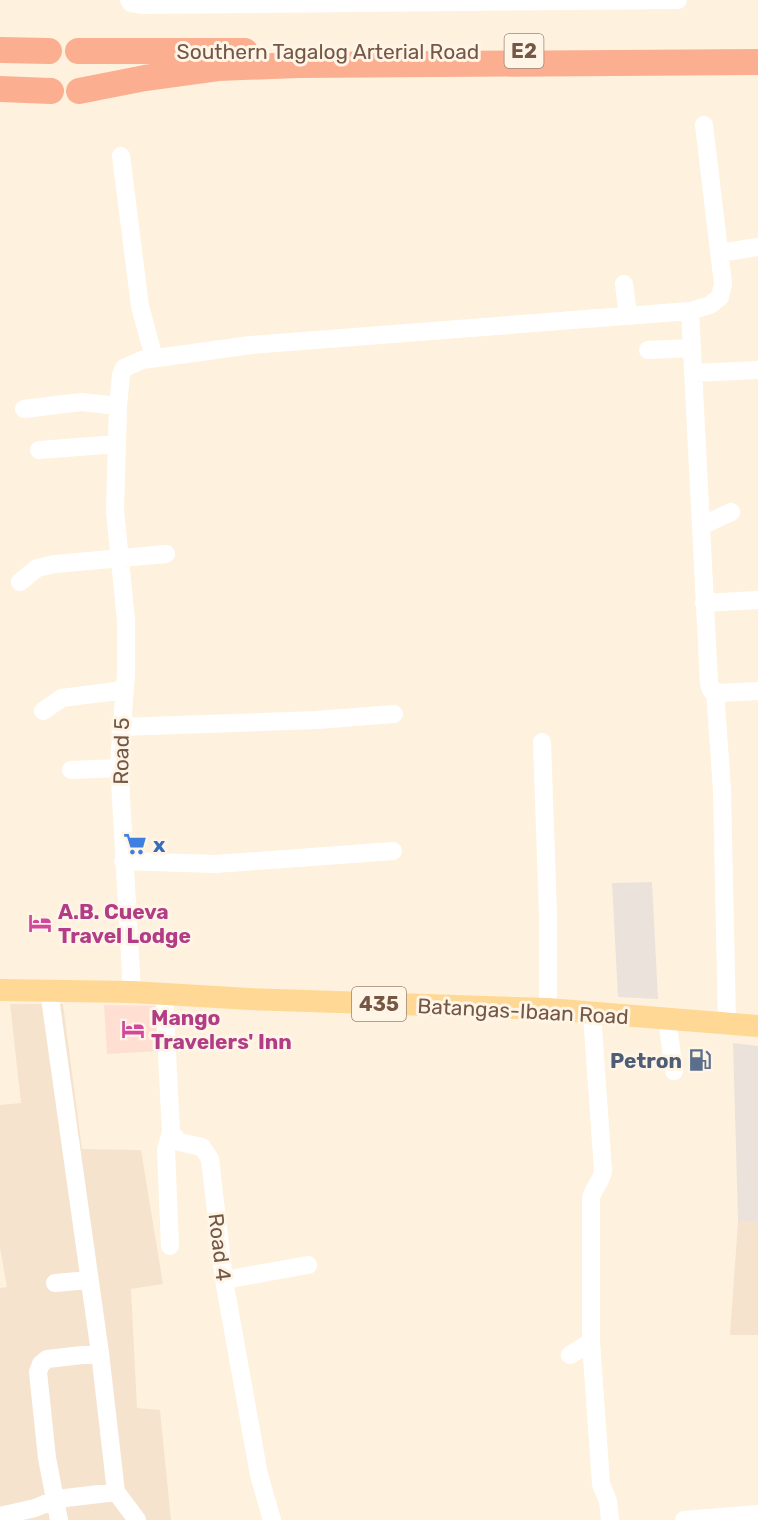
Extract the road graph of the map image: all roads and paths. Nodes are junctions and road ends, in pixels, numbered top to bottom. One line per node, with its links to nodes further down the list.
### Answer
1 (129, 0): 2 (street)
2 (678, 0)
3 (0, 50): 5 (highway)
4 (758, 50): 6 (highway, Southern Tagalog Arterial Road / E2)
5 (50, 51)
6 (78, 51)
7 (758, 62): 10 (highway, Southern Tagalog Arterial Road / E2)
8 (0, 89): 9 (highway)
9 (51, 91)
10 (79, 91)
11 (704, 125): 14 (street)
12 (121, 156): 20 (street)
13 (758, 247): 14 (street)
14 (719, 253): 16 (street)
15 (624, 284): 17 (street)
16 (690, 311): 17 (street); 18 (street)
17 (627, 316): 20 (street)
18 (692, 348): 19 (street); 22 (street)
19 (648, 350)
20 (154, 358): 23 (street, Road 5)
21 (758, 370): 22 (street)
22 (693, 373): 28 (street)
23 (118, 406): 24 (street); 25 (street, Road 5)
24 (24, 409)
25 (117, 444): 26 (street); 30 (street, Road 5)
26 (39, 450)
27 (731, 512): 28 (street)
28 (700, 526): 33 (street)
29 (166, 554): 30 (street)
30 (120, 558): 31 (street); 34 (street, Road 5)
31 (20, 582)
32 (758, 600): 33 (street)
33 (704, 603): 35 (street)
34 (124, 690): 37 (street); 39 (street, Road 5)
35 (715, 691): 36 (street); 52 (street)
36 (758, 691)
37 (43, 711)
38 (394, 714): 39 (street)
39 (120, 727): 41 (street, Road 5)
40 (542, 742): 49 (street)
41 (119, 768): 42 (street); 44 (street, Road 5)
42 (70, 770)
43 (393, 851): 44 (street)
44 (123, 861): 47 (street, Road 5)
45 (0, 990): 46 (main road, Batangas-Ibaan Road / 435)
46 (49, 991): 47 (main road, Batangas-Ibaan Road / 435); 58 (street)
47 (132, 992): 48 (main road, Batangas-Ibaan Road / 435)
48 (164, 994): 49 (main road, Batangas-Ibaan Road / 435); 55 (street)
49 (548, 1009): 50 (main road, Batangas-Ibaan Road / 435)
50 (592, 1014): 51 (main road, Batangas-Ibaan Road / 435); 61 (street)
51 (667, 1019): 52 (main road, Batangas-Ibaan Road / 435); 54 (street)
52 (727, 1024): 53 (main road, Batangas-Ibaan Road / 435)
53 (758, 1026)
54 (674, 1071)
55 (171, 1132): 56 (street); 59 (street, Road 4)
56 (170, 1246)
57 (308, 1265): 59 (street)
58 (89, 1280): 60 (street); 62 (street)
59 (224, 1280): 70 (street, Road 4)
60 (55, 1283)
61 (591, 1342): 63 (street); 71 (street)
62 (100, 1353): 64 (street); 65 (street)
63 (570, 1355)
64 (116, 1492): 65 (street); 69 (street)
65 (57, 1499): 67 (street); 68 (street)
66 (758, 1514): 72 (street)
67 (0, 1516)
68 (59, 1520)
69 (137, 1520)
70 (272, 1520)
71 (610, 1520)
72 (684, 1520)

